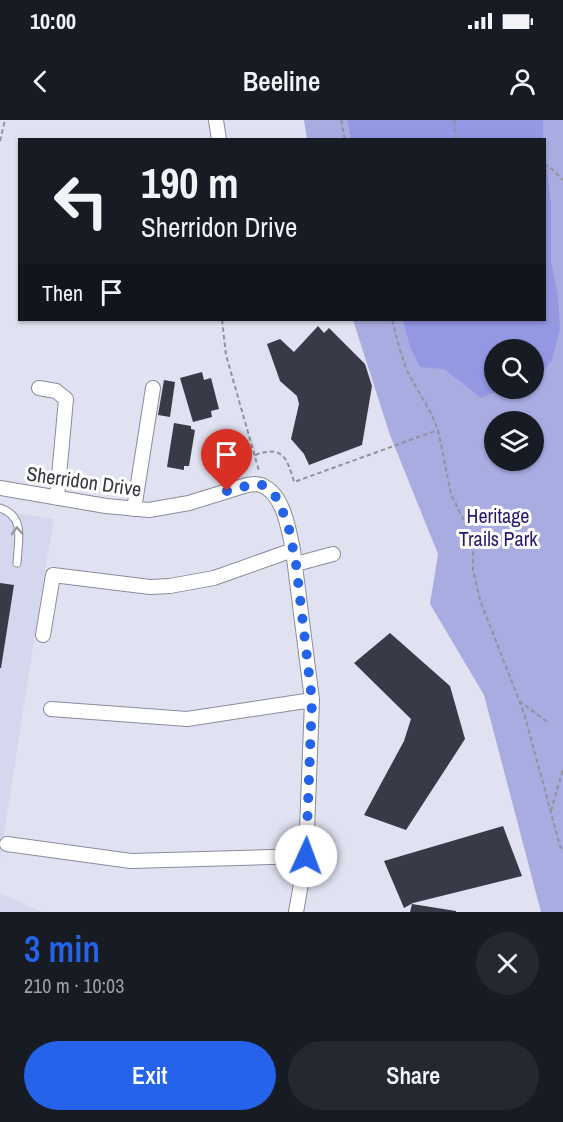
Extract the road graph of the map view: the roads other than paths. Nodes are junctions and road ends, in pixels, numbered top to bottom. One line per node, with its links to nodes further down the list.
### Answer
1 (216, 120): 2 (street)
2 (219, 138)
3 (39, 388): 6 (street)
4 (153, 388): 8 (street)
5 (0, 488): 6 (street, Sherridon Drive)
6 (57, 498): 8 (street, Sherridon Drive)
7 (0, 508): 11 (lane, one-way to 7)
8 (134, 509): 10 (street, Sherridon Drive)
9 (333, 554): 10 (street)
10 (295, 557): 12 (street); 13 (street)
11 (16, 563)
12 (43, 635)
13 (312, 700): 14 (street); 16 (street)
14 (51, 709)
15 (7, 844): 16 (street)
16 (306, 856): 17 (street)
17 (296, 912)

